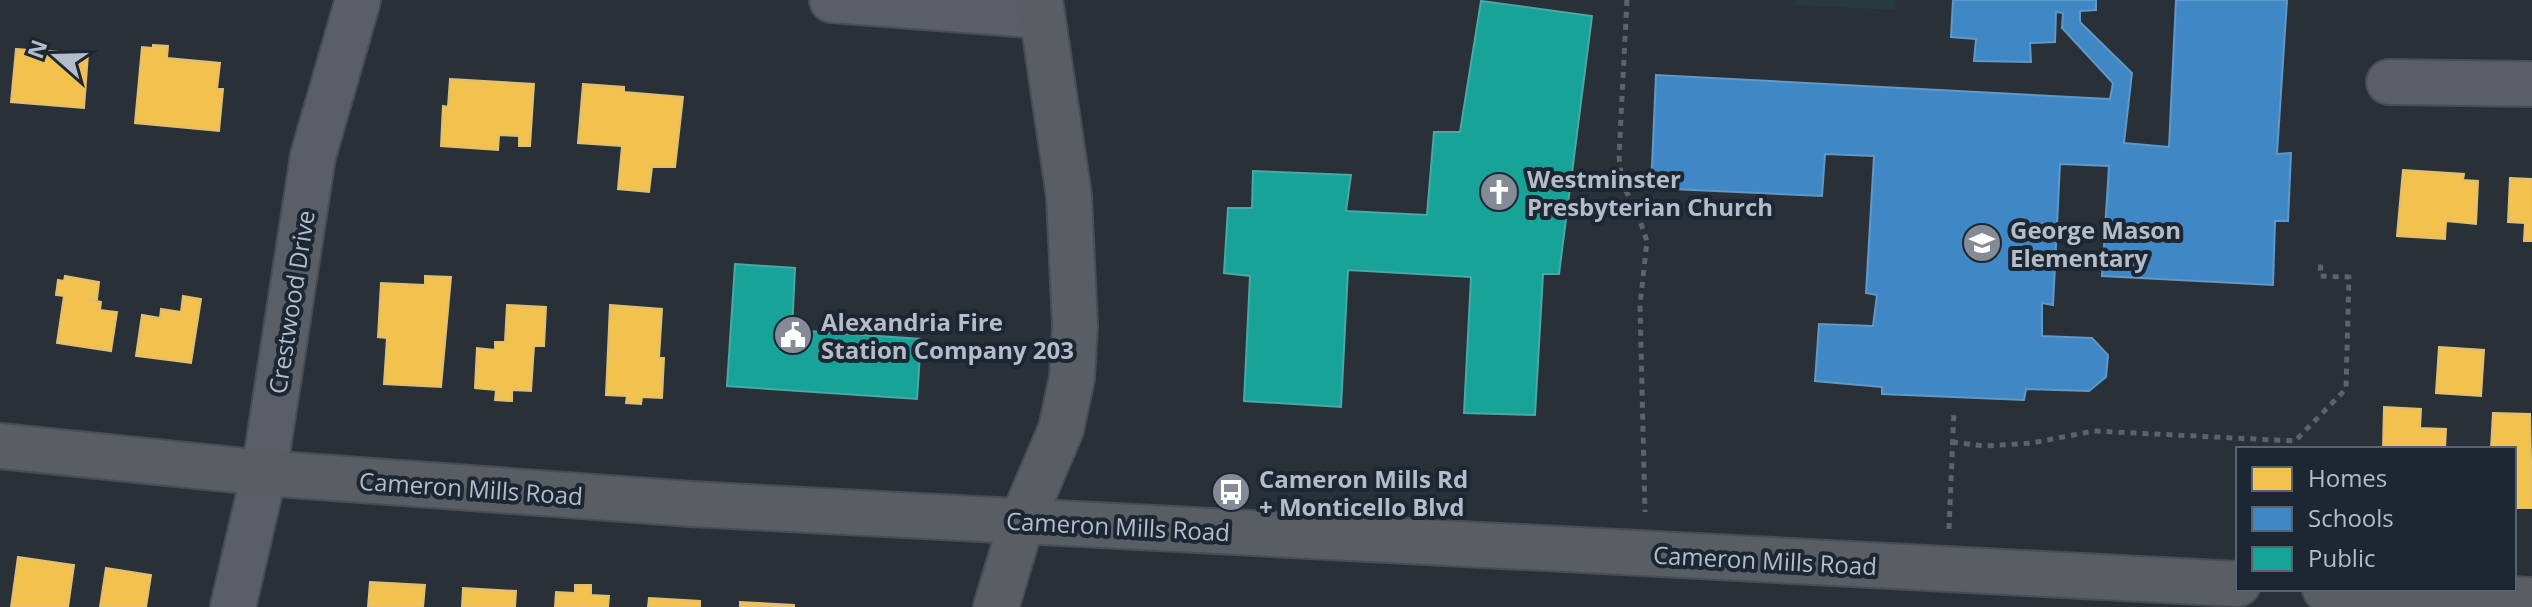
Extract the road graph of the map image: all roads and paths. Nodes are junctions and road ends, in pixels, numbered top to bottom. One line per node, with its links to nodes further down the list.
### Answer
1 (358, 0): 11 (street, Crestwood Drive)
2 (832, 0): 4 (street)
3 (1627, 0): 12 (path)
4 (1041, 8): 13 (street)
5 (2389, 82): 6 (street)
6 (2532, 84)
7 (2321, 261): 9 (path)
8 (1954, 410): 9 (path)
9 (1952, 442): 14 (path)
10 (0, 446): 11 (street, Cameron Mills Road)
11 (264, 473): 13 (street, Cameron Mills Road); 18 (street, Crestwood Drive)
12 (1645, 519)
13 (1022, 521): 15 (street, Cameron Mills Road); 19 (street)
14 (1948, 534)
15 (2236, 584)
16 (2363, 591): 17 (street)
17 (2532, 600)
18 (233, 607)
19 (996, 607)

